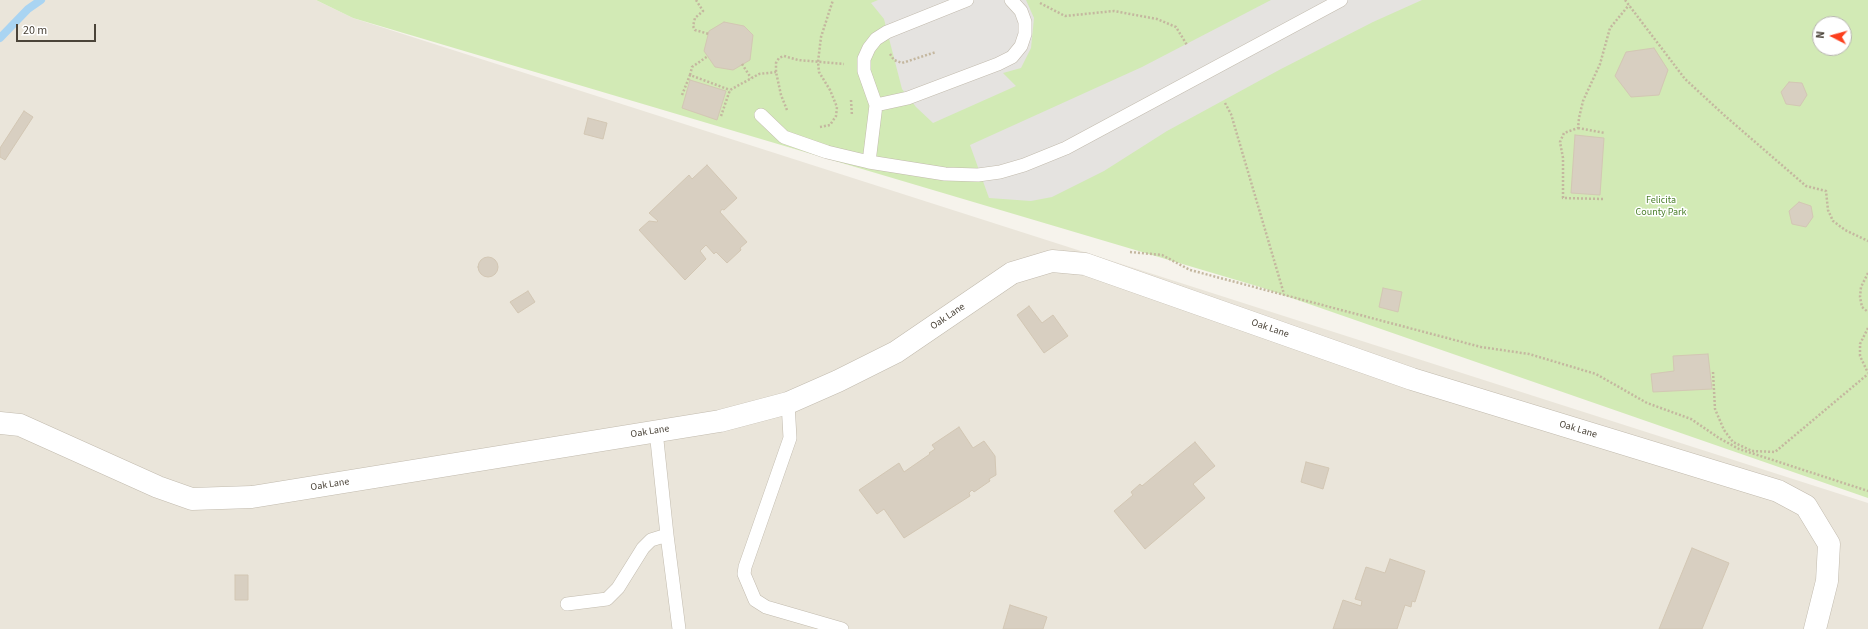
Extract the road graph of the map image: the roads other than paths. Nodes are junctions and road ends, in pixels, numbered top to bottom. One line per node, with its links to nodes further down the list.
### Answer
1 (967, 0): 4 (lane)
2 (1011, 0): 4 (lane)
3 (1341, 0): 6 (lane)
4 (876, 104): 6 (lane)
5 (761, 115): 6 (lane)
6 (869, 162)
7 (788, 403): 9 (street, Oak Lane); 13 (lane); 14 (street, Oak Lane)
8 (0, 423): 9 (street, Oak Lane)
9 (656, 431): 10 (lane)
10 (667, 535): 11 (lane); 12 (lane)
11 (567, 604)
12 (679, 629)
13 (842, 629)
14 (1814, 629)

